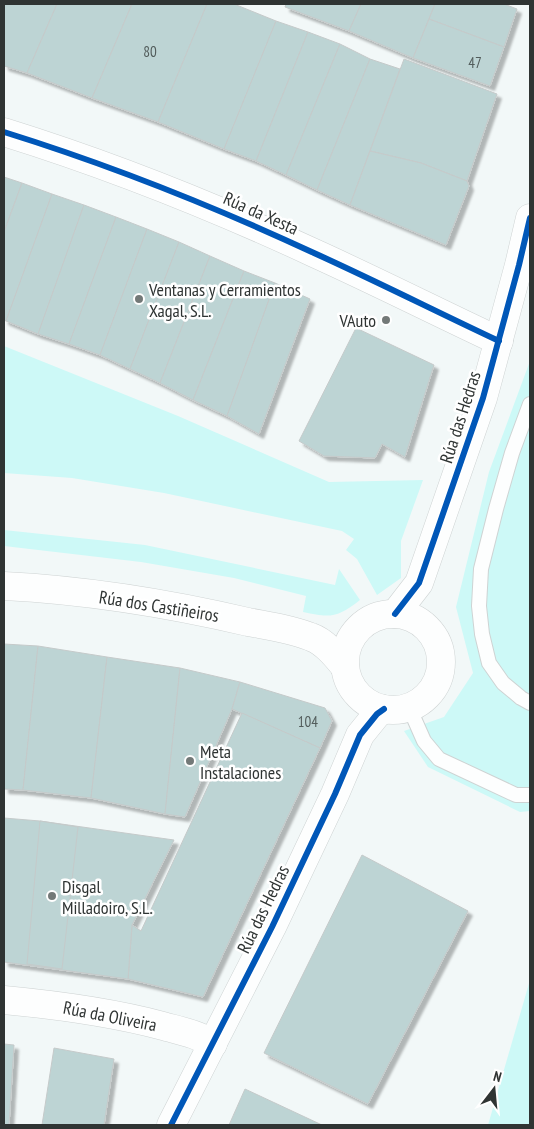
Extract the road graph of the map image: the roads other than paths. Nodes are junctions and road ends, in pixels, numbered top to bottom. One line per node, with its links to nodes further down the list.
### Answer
1 (4, 132): 3 (street, Rúa da Xesta)
2 (530, 218): 3 (street, Rúa das Hedras)
3 (499, 341): 5 (street, Rúa das Hedras)
4 (530, 404): 12 (lane)
5 (419, 583): 7 (street, Rúa das Hedras); 8 (street, Rúa das Hedras)
6 (4, 586): 10 (street, Rúa dos Castiñeiros)
7 (395, 614): 8 (street); 9 (street)
8 (424, 625): 13 (street, Rúa das Hedras)
9 (356, 630): 10 (street, Rúa dos Castiñeiros); 11 (street, Rúa das Hedras)
10 (313, 637): 11 (street, Rúa dos Castiñeiros)
11 (350, 678): 13 (street); 14 (street, Rúa das Hedras)
12 (530, 703)
13 (396, 708): 14 (street, Rúa das Hedras); 15 (lane)
14 (360, 736): 17 (street, Rúa das Hedras)
15 (530, 795)
16 (4, 1000): 17 (street, Rúa da Oliveira)
17 (213, 1044): 18 (street, Rúa das Hedras)
18 (171, 1125)

